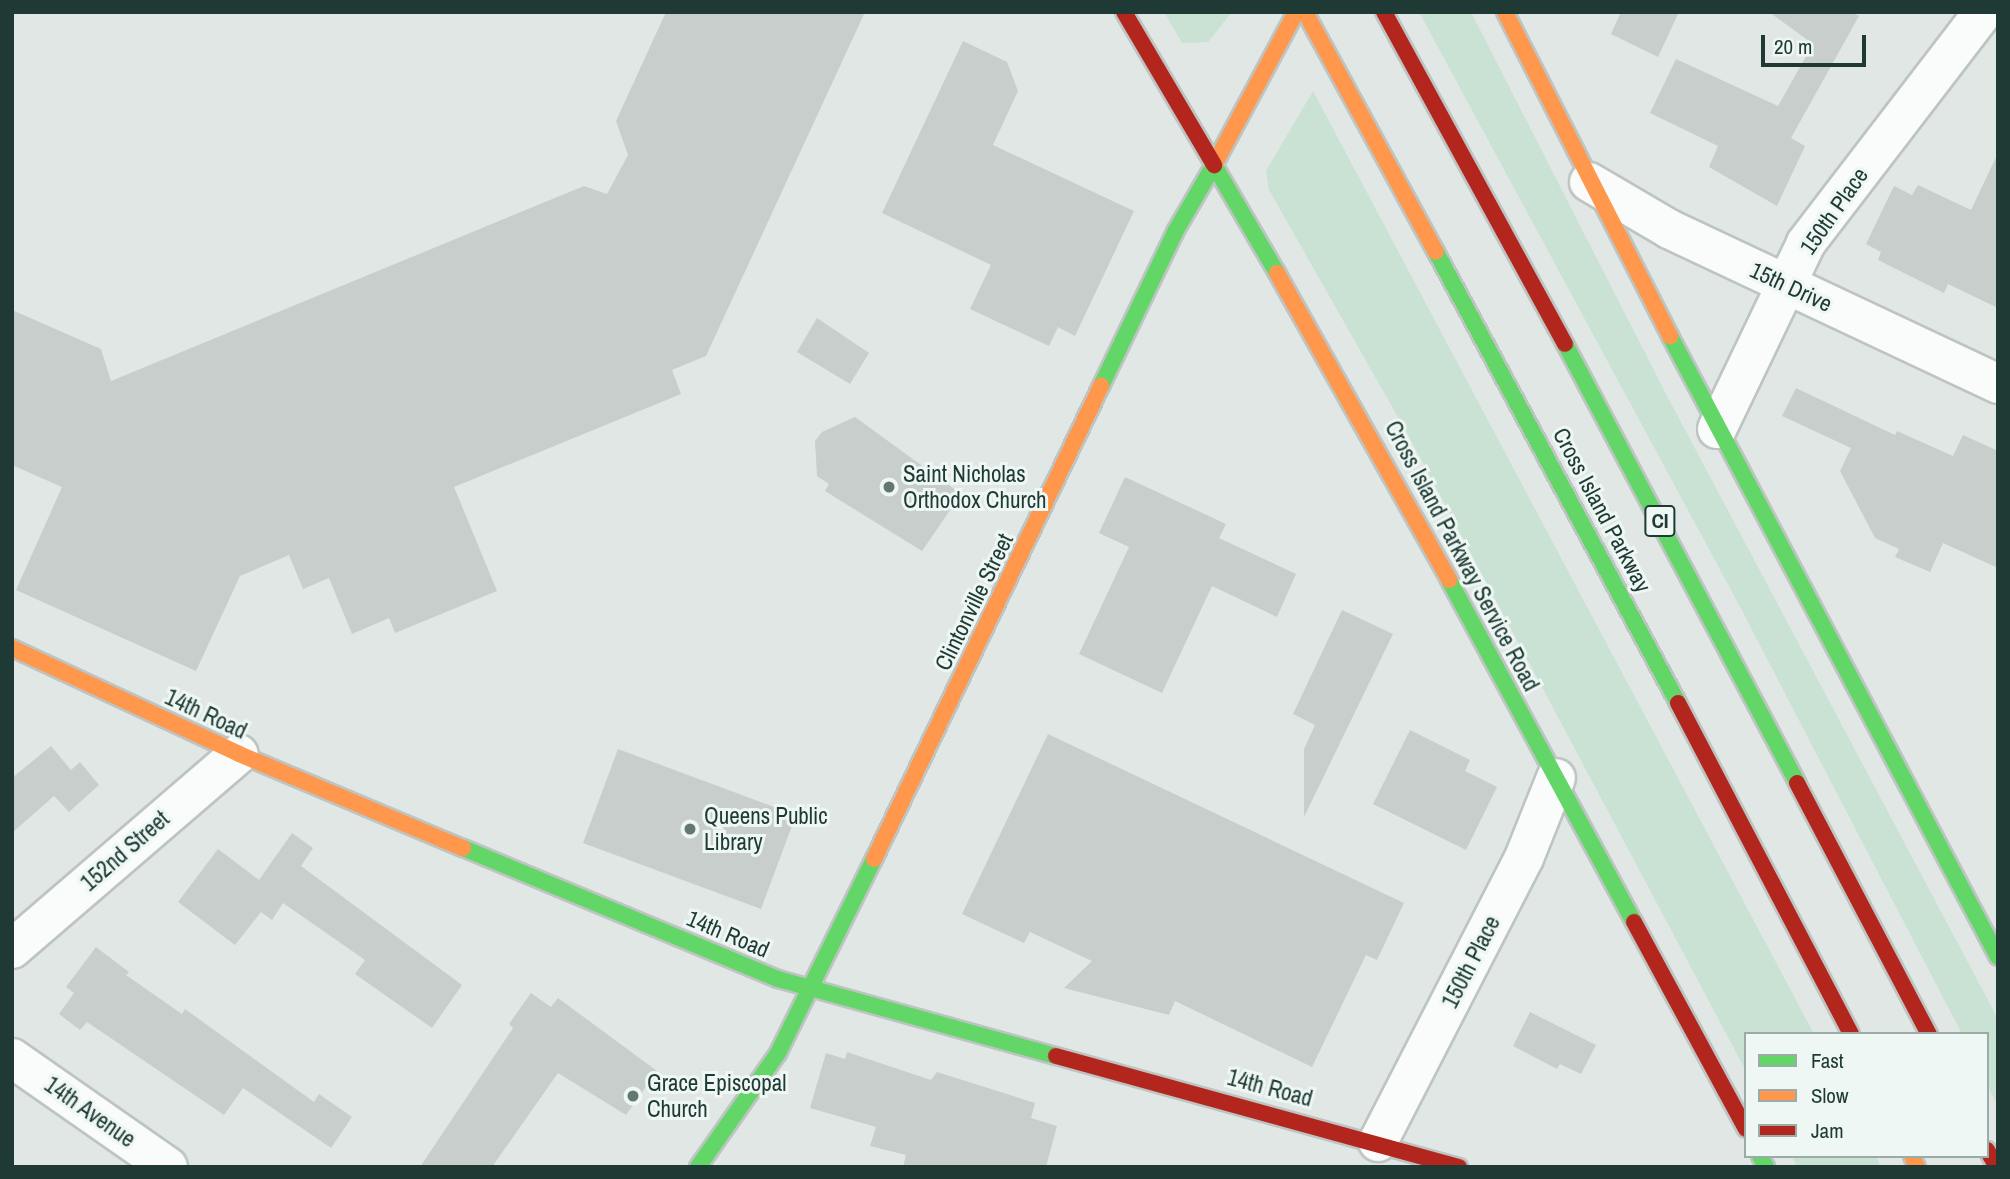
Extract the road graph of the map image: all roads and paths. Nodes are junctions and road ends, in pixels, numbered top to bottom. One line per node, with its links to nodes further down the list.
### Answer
1 (1124, 12): 8 (main road, Cross Island Parkway Service Road)
2 (1296, 12): 7 (main road); 8 (main road, Clintonville Street)
3 (1305, 12): 7 (main road, Cross Island Parkway)
4 (1384, 12): 20 (main road, Cross Island Parkway / CI)
5 (1505, 12): 9 (main road)
6 (1983, 12): 10 (street, 150th Place)
7 (1343, 80): 19 (main road, Cross Island Parkway)
8 (1214, 165): 15 (main road, Cross Island Parkway Service Road); 18 (main road, Clintonville Street)
9 (1589, 182): 10 (street, 15th Drive); 12 (main road)
10 (1788, 286): 11 (street, 15th Drive); 12 (street, 150th Place)
11 (1998, 384)
12 (1717, 429): 17 (main road)
13 (12, 648): 14 (main road, 14th Road)
14 (239, 754): 16 (street, 152nd Street); 18 (main road, 14th Road)
15 (1556, 778): 22 (main road, Cross Island Parkway Service Road); 23 (street, 150th Place)
16 (12, 949)
17 (1998, 957)
18 (813, 987): 23 (main road, 14th Road); 25 (main road, Clintonville Street)
19 (1851, 1032)
20 (1928, 1032)
21 (12, 1058): 24 (street, 14th Avenue)
22 (1744, 1125)
23 (1378, 1142): 26 (main road, 14th Road)
24 (168, 1167)
25 (698, 1167)
26 (1459, 1167)

